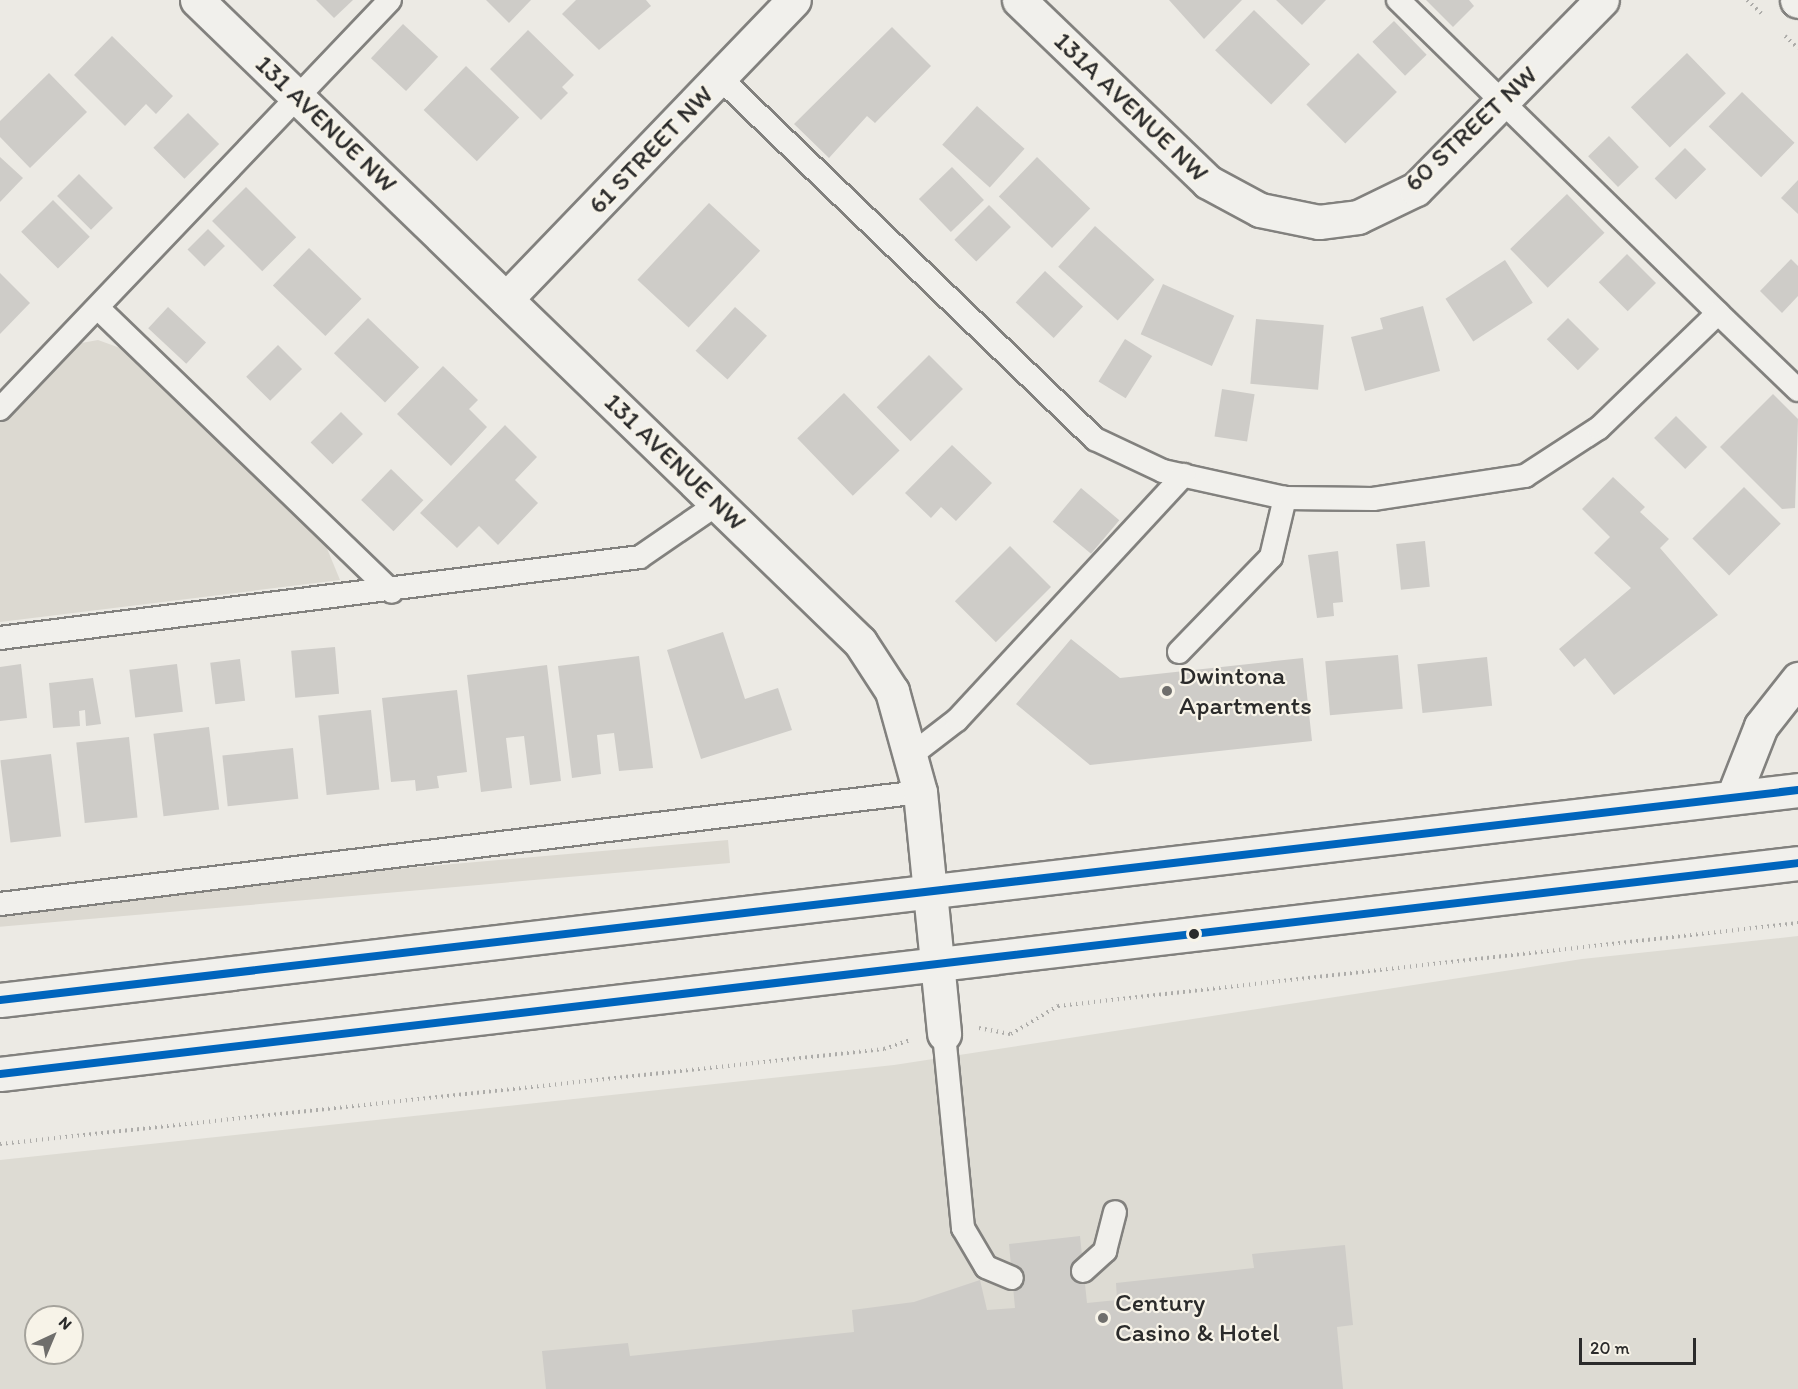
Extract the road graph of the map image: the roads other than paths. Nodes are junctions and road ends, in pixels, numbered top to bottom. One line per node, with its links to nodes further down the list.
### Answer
1 (197, 0): 8 (main road, 131 AVENUE NW)
2 (390, 0): 8 (lane)
3 (794, 0): 7 (main road, 61 STREET NW)
4 (1019, 0): 10 (main road, 131A AVENUE NW)
5 (1398, 0): 9 (lane)
6 (1602, 0): 9 (main road, 60 STREET NW)
7 (720, 78): 11 (main road, 61 STREET NW); 16 (lane)
8 (296, 96): 11 (main road, 131 AVENUE NW); 12 (lane)
9 (1503, 103): 10 (main road, 60 STREET NW); 13 (lane)
10 (1319, 222)
11 (506, 299): 18 (main road, 131 AVENUE NW)
12 (99, 309): 15 (lane); 19 (lane)
13 (1718, 313): 14 (lane); 17 (lane)
14 (1798, 390)
15 (0, 409)
16 (1184, 475): 17 (lane); 23 (lane)
17 (1285, 498): 21 (lane)
18 (717, 504): 19 (lane); 23 (main road, 131 AVENUE NW)
19 (392, 592): 20 (lane)
20 (0, 638)
21 (1179, 652)
22 (1798, 679): 26 (main road)
23 (910, 756): 25 (main road, 131 AVENUE NW)
24 (1798, 790): 26 (main road)
25 (920, 792): 28 (main road, 131 AVENUE NW); 29 (lane)
26 (1733, 797): 28 (main road)
27 (1798, 863): 30 (main road)
28 (930, 892): 30 (main road, 131 AVENUE NW); 31 (main road)
29 (0, 904)
30 (937, 964): 32 (main road, 131 AVENUE NW); 33 (main road)
31 (0, 1000)
32 (944, 1034): 36 (lane)
33 (0, 1074)
34 (1115, 1212): 35 (lane)
35 (1083, 1270)
36 (1012, 1278)

